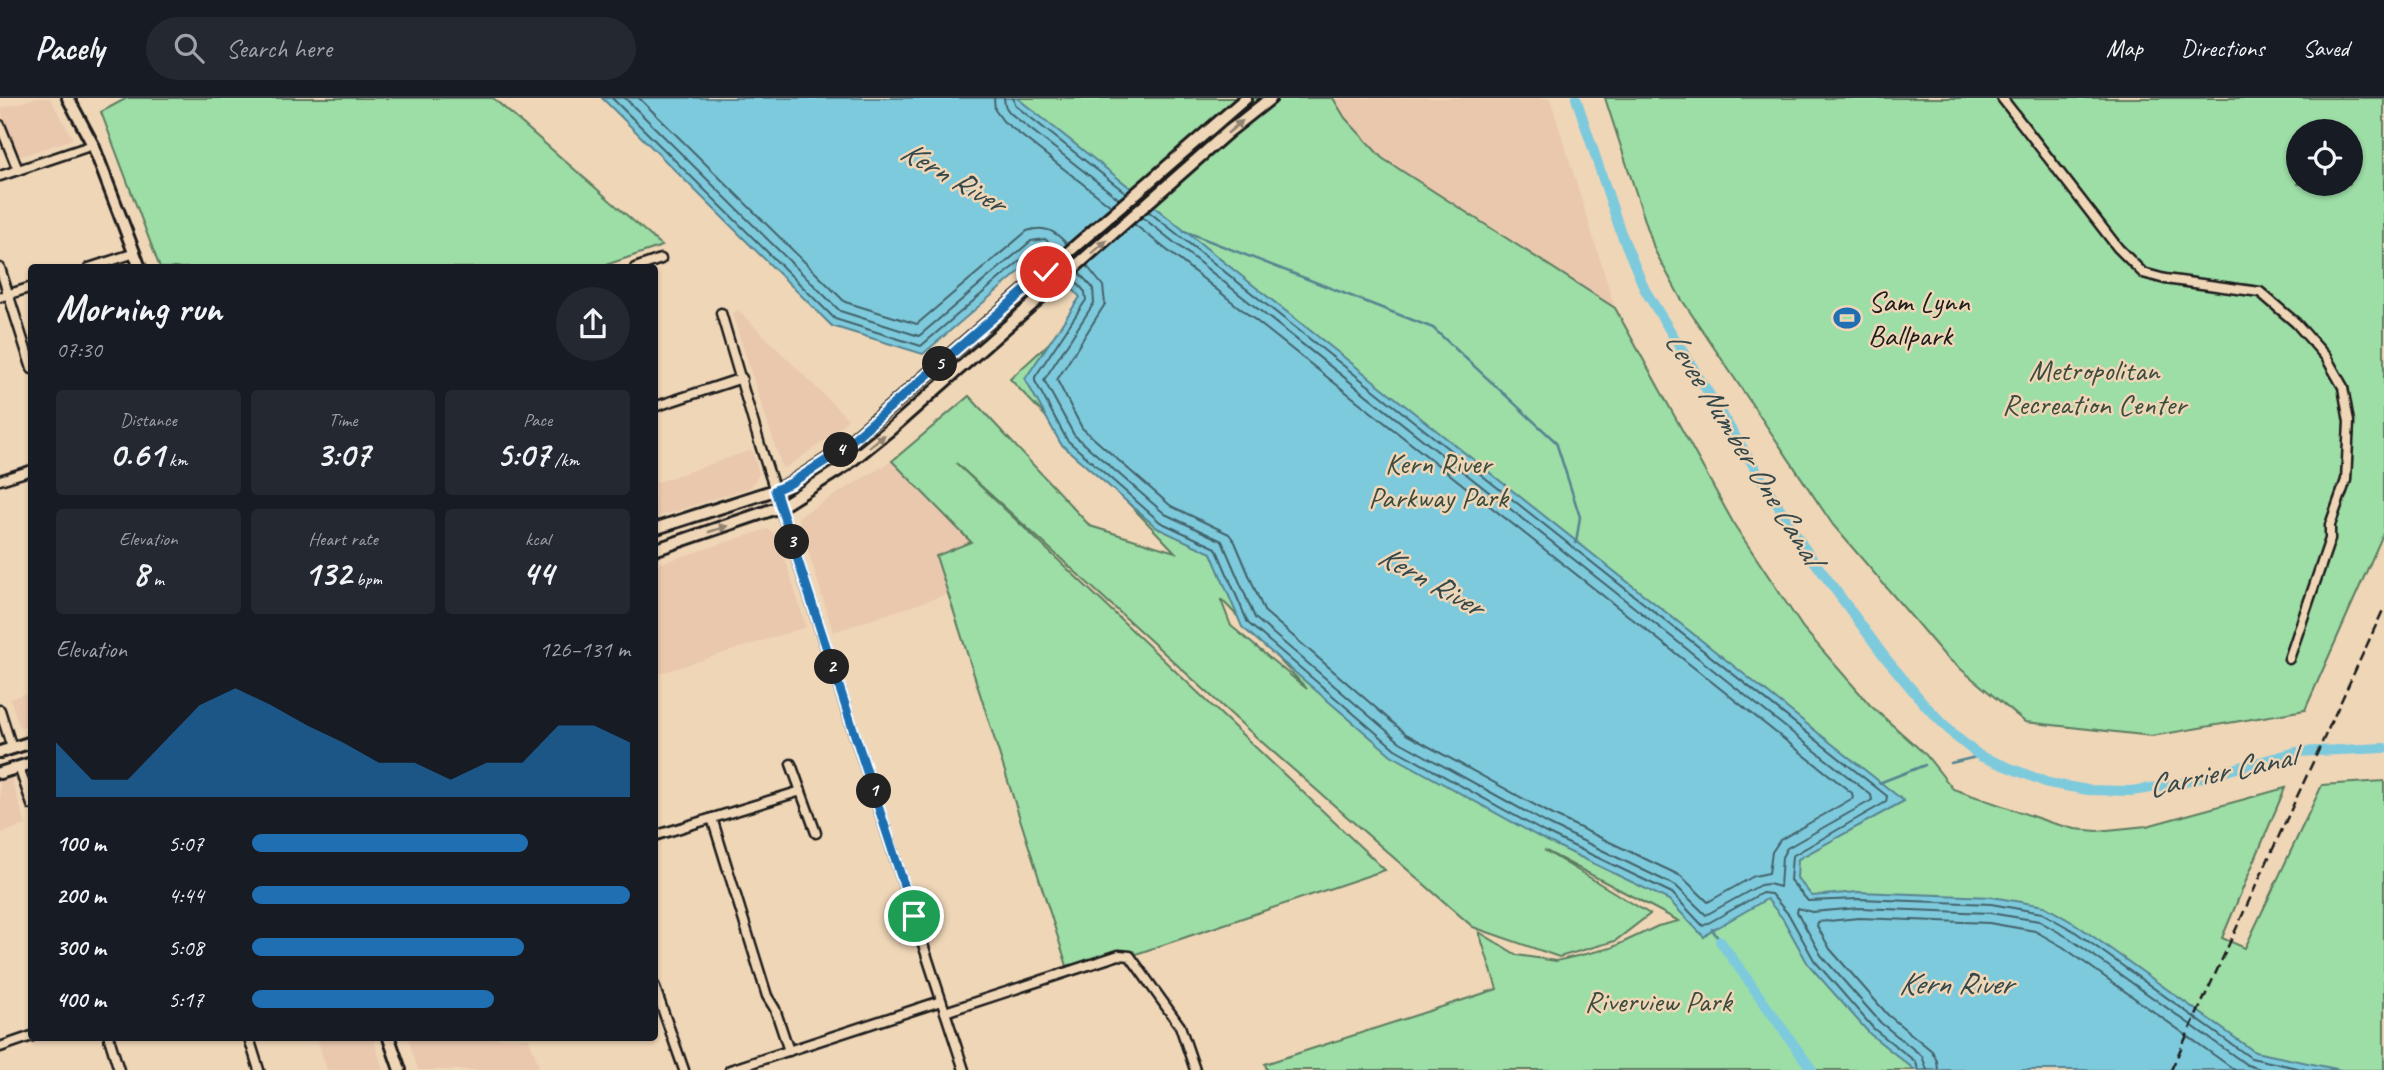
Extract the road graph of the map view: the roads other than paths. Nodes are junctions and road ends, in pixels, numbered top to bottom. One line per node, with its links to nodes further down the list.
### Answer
1 (68, 98): 6 (main road)
2 (1246, 98): 23 (main road)
3 (1271, 98): 24 (main road, one-way to 3)
4 (2002, 98): 27 (street)
5 (0, 125): 7 (street)
6 (93, 145): 7 (street); 9 (main road)
7 (18, 170): 8 (street)
8 (0, 176)
9 (135, 253): 11 (street); 12 (main road)
10 (662, 259): 13 (street)
11 (101, 264)
12 (139, 264)
13 (647, 264)
14 (0, 268): 16 (street)
15 (28, 288): 16 (street)
16 (4, 296): 18 (street)
17 (721, 313): 19 (street)
18 (28, 359)
19 (741, 378): 20 (street); 23 (street)
20 (658, 406)
21 (28, 471): 22 (street)
22 (0, 480)
23 (775, 490): 24 (street); 25 (main road)
24 (780, 507): 26 (main road, one-way to 24); 42 (street)
25 (658, 528)
26 (658, 549)
27 (2289, 659)
28 (0, 710): 30 (street)
29 (28, 743): 30 (main road)
30 (12, 748): 31 (main road)
31 (0, 752)
32 (28, 764): 34 (main road)
33 (791, 764): 36 (street)
34 (19, 767): 35 (main road); 37 (street)
35 (0, 773)
36 (801, 791): 38 (street); 39 (street)
37 (28, 793)
38 (712, 818): 40 (street); 49 (street)
39 (816, 833)
40 (658, 835)
41 (658, 996): 53 (street)
42 (941, 1001): 43 (street); 49 (street)
43 (945, 1012): 55 (street); 56 (street)
44 (28, 1037): 48 (street)
45 (110, 1041): 50 (street)
46 (250, 1041): 51 (street)
47 (390, 1041): 52 (main road)
48 (0, 1047)
49 (789, 1051): 54 (street)
50 (119, 1070)
51 (259, 1070)
52 (400, 1070)
53 (684, 1070)
54 (730, 1070)
55 (964, 1070)
56 (1195, 1070)

